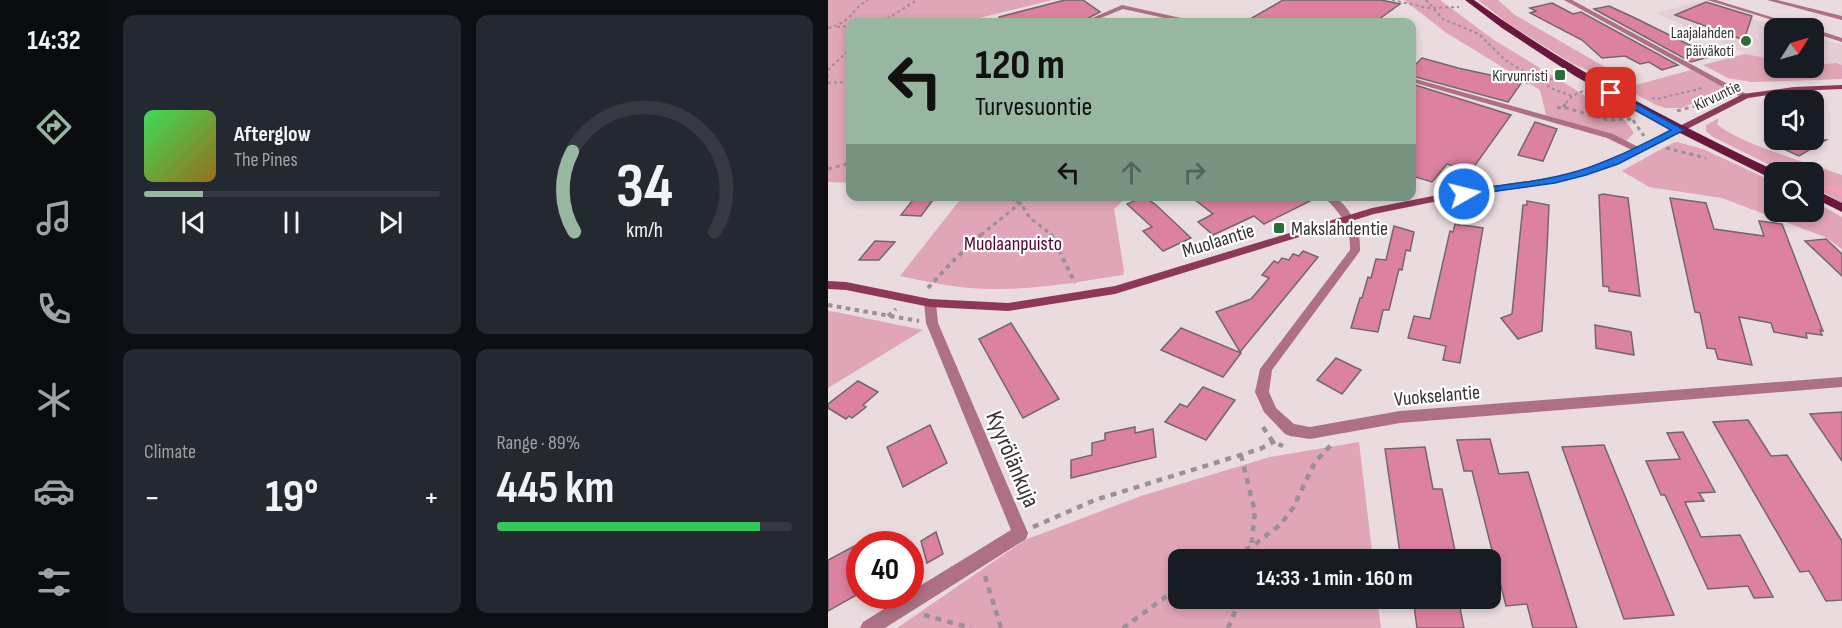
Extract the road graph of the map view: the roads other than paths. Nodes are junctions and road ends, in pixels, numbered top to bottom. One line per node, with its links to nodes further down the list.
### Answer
1 (1567, 0): 13 (street)
2 (1710, 0): 7 (lane)
3 (1770, 0): 8 (lane)
4 (1467, 3): 14 (main road)
5 (1096, 18): 6 (street)
6 (1172, 18)
7 (1770, 18)
8 (1842, 18)
9 (1824, 34): 10 (lane)
10 (1842, 40)
11 (1416, 81): 15 (street)
12 (1842, 87): 13 (street, Kirvuntie)
13 (1746, 96): 14 (street, Kirvuntie)
14 (1679, 130): 15 (street, Muolaantie); 16 (main road)
15 (1640, 150): 20 (street, Muolaantie)
16 (1764, 170)
17 (1824, 199): 19 (main road)
18 (1334, 201): 20 (street)
19 (1842, 208)
20 (1350, 217): 22 (street, Muolaantie); 23 (street, Vuokselantie)
21 (828, 285): 22 (street, Muolaantie)
22 (929, 295): 24 (street, Kyyrölänkuja)
23 (1842, 382)
24 (869, 628)

